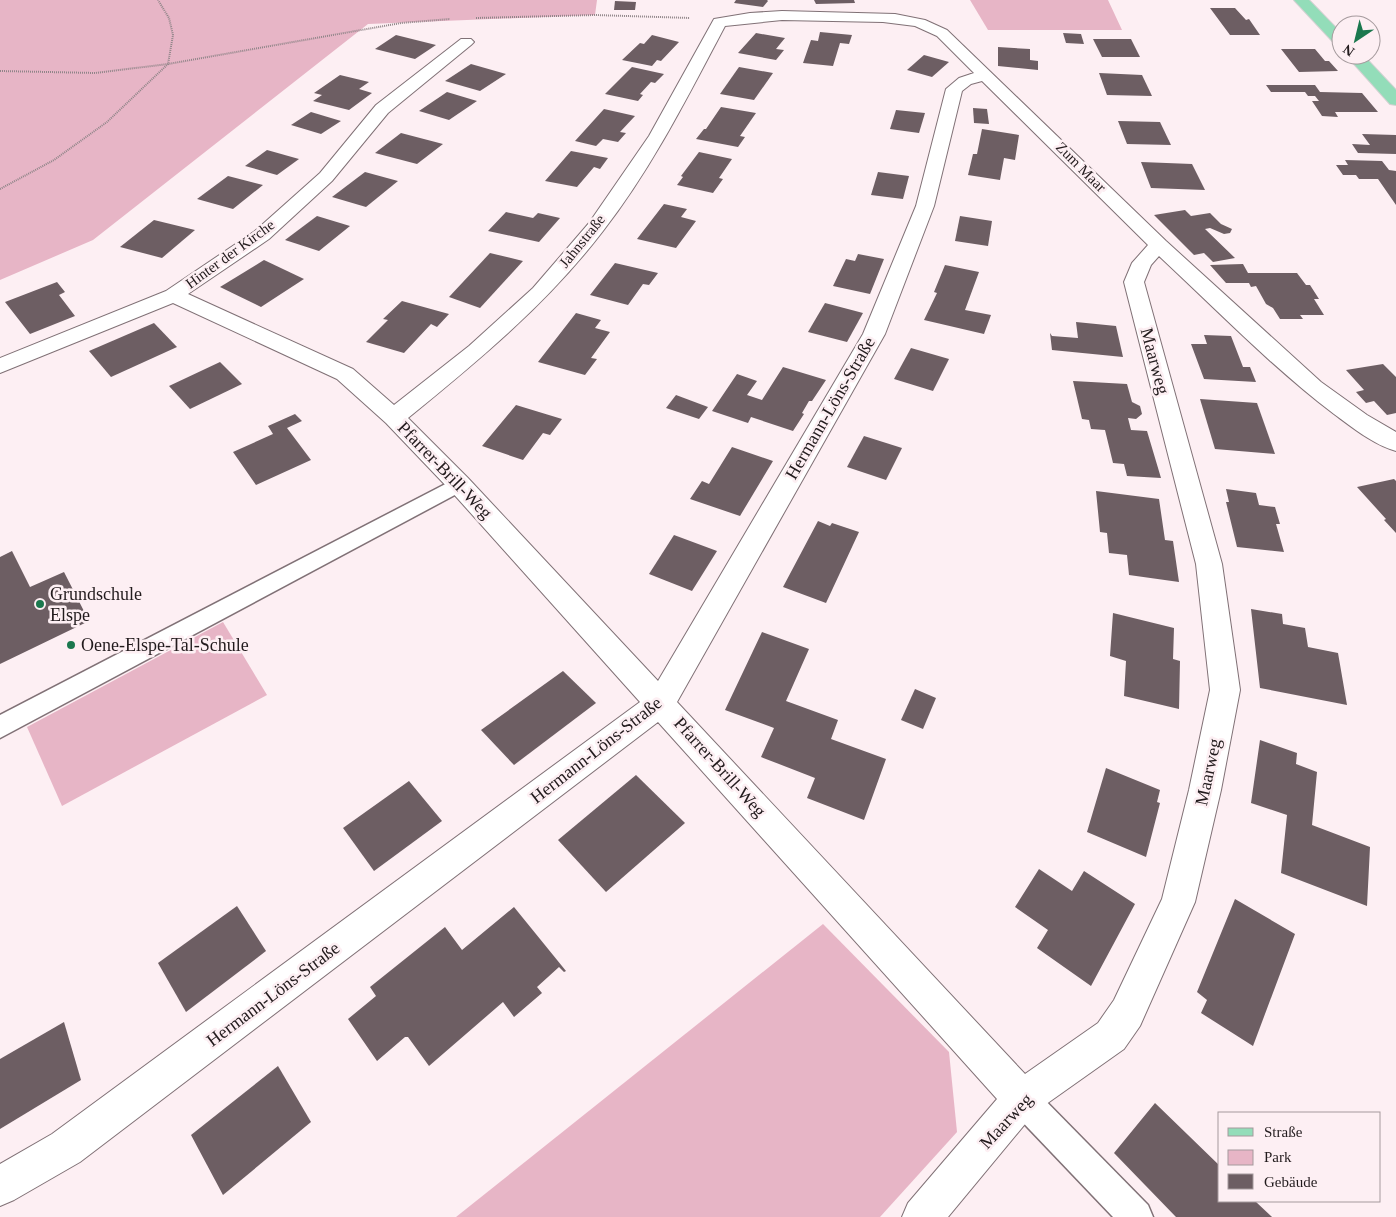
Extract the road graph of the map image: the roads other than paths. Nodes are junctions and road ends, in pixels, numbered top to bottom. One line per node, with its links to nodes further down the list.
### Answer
1 (1301, 0): 3 (main road)
2 (719, 22): 6 (street, Zum Maar); 11 (street, Jahnstraße)
3 (1331, 32)
4 (466, 42): 9 (street, Hinter der Kirche)
5 (1363, 65): 7 (main road)
6 (986, 74): 8 (street, Zum Maar); 14 (street, Hermann-Löns-Straße)
7 (1396, 100)
8 (1159, 245): 12 (street, Zum Maar); 16 (street, Maarweg)
9 (173, 295): 10 (street, Hinter der Kirche); 11 (street, Pfarrer-Brill-Weg)
10 (0, 366)
11 (394, 418): 13 (street, Pfarrer-Brill-Weg)
12 (1396, 443)
13 (459, 484): 14 (street, Pfarrer-Brill-Weg); 15 (lane)
14 (661, 703): 16 (street, Pfarrer-Brill-Weg); 17 (street, Hermann-Löns-Straße)
15 (0, 727)
16 (1022, 1099): 18 (street, Maarweg); 19 (lane, Pfarrer-Brill-Weg)
17 (0, 1186)
18 (922, 1217)
19 (1136, 1217)

